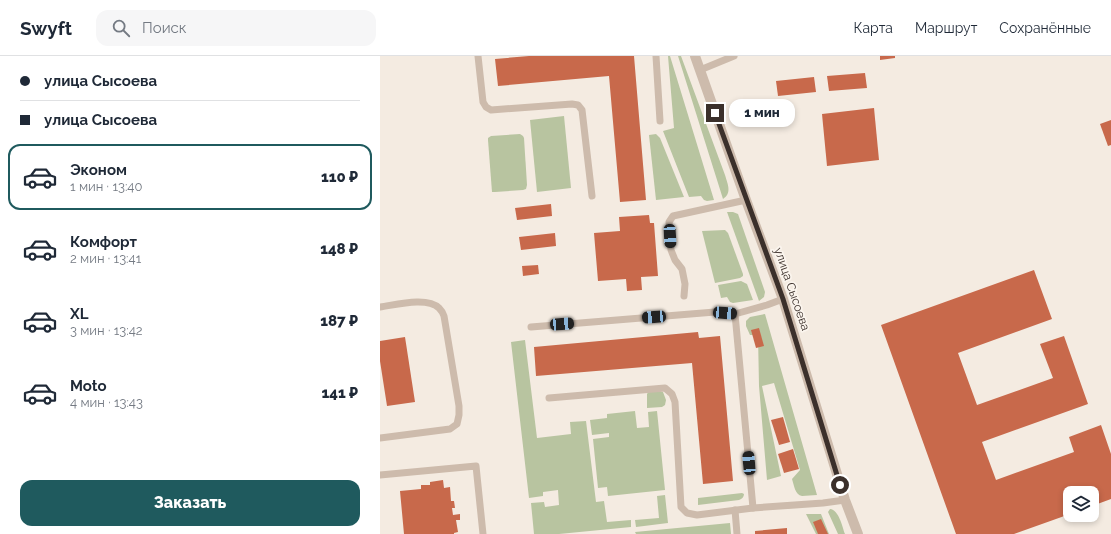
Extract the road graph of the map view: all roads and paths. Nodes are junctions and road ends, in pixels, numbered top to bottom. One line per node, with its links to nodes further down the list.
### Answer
1 (478, 56): 7 (lane)
2 (656, 56): 6 (lane)
3 (695, 56): 5 (street, улица Сысоева)
4 (734, 56): 5 (lane)
5 (700, 70): 8 (street, улица Сысоева)
6 (660, 121)
7 (592, 196)
8 (746, 200): 9 (lane); 10 (street, улица Сысоева)
9 (684, 296)
10 (783, 299): 12 (lane); 17 (street, улица Сысоева)
11 (380, 307): 15 (lane)
12 (735, 314): 13 (lane); 18 (lane)
13 (531, 327)
14 (549, 398): 19 (lane)
15 (380, 438)
16 (380, 475): 20 (lane)
17 (845, 500): 18 (lane); 22 (street, улица Сысоева)
18 (753, 508): 19 (lane)
19 (735, 510): 21 (lane)
20 (482, 534)
21 (737, 534)
22 (858, 534)

